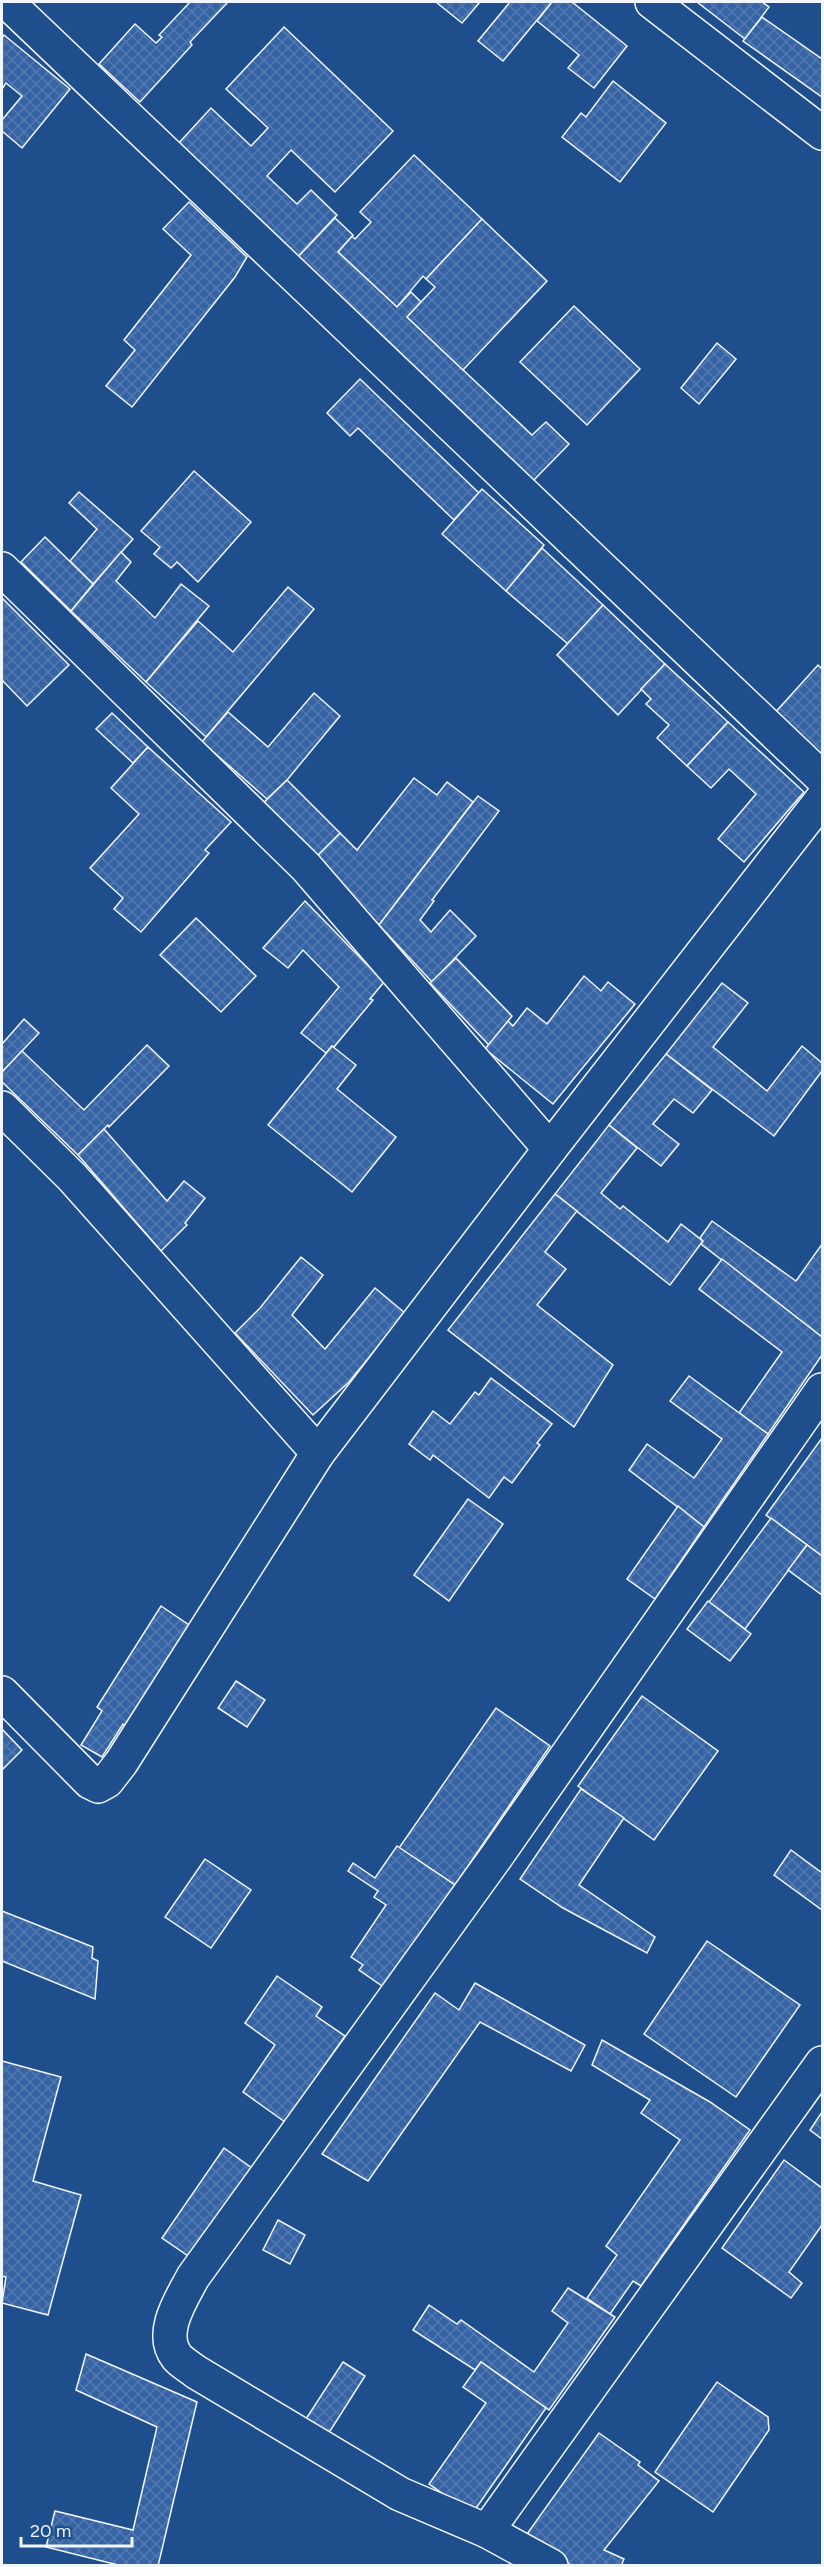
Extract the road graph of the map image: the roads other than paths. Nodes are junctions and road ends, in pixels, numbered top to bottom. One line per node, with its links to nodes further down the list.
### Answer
1 (8, 2): 5 (street)
2 (652, 2): 3 (street)
3 (822, 133)
4 (2, 569): 8 (street)
5 (822, 778)
6 (822, 799): 8 (street)
7 (2, 1108): 10 (street)
8 (550, 1149): 10 (street)
9 (822, 1390): 13 (street)
10 (318, 1453): 11 (street)
11 (2, 1693)
12 (822, 2063): 13 (street)
13 (487, 2531): 14 (street)
14 (551, 2565)

